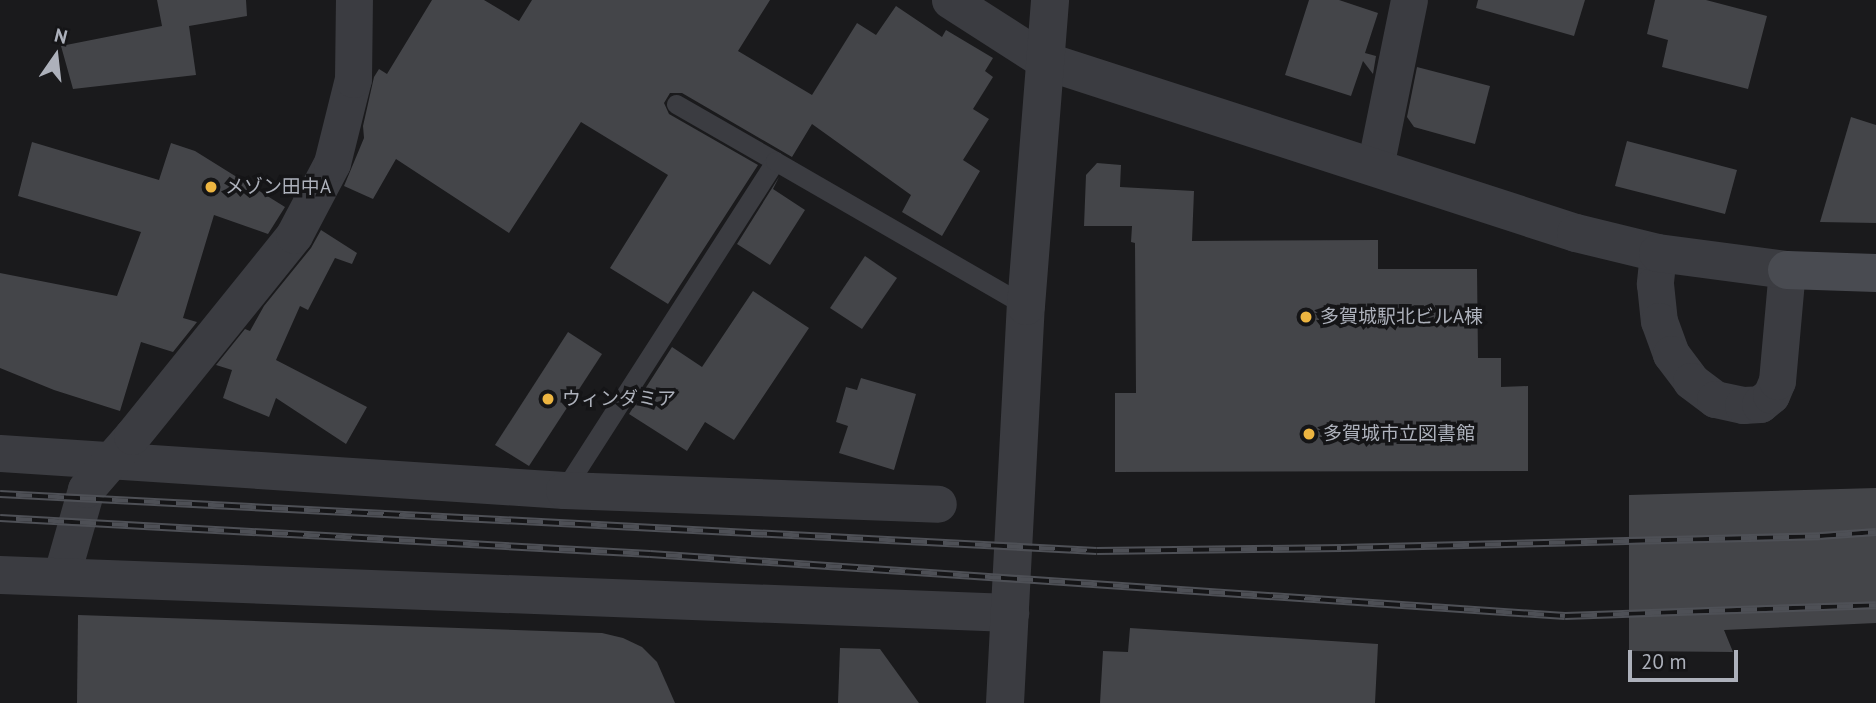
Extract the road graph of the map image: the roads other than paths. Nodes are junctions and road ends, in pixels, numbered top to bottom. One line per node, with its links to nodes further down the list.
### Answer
1 (354, 0): 14 (street)
2 (950, 0): 5 (street)
3 (1050, 0): 5 (street)
4 (1409, 0): 8 (street)
5 (1045, 61): 8 (street); 12 (street)
6 (676, 104): 7 (lane)
7 (775, 161): 12 (lane); 15 (lane)
8 (1375, 167): 9 (street)
9 (1658, 253): 10 (street); 10 (street)
10 (1787, 270): 11 (main road)
11 (1876, 273)
12 (1026, 306): 19 (street)
13 (0, 453): 14 (street)
14 (111, 461): 15 (street); 18 (street)
15 (564, 490): 16 (street)
16 (938, 504)
17 (0, 575): 18 (street)
18 (61, 576): 19 (street)
19 (1010, 613): 20 (street)
20 (1005, 703)

